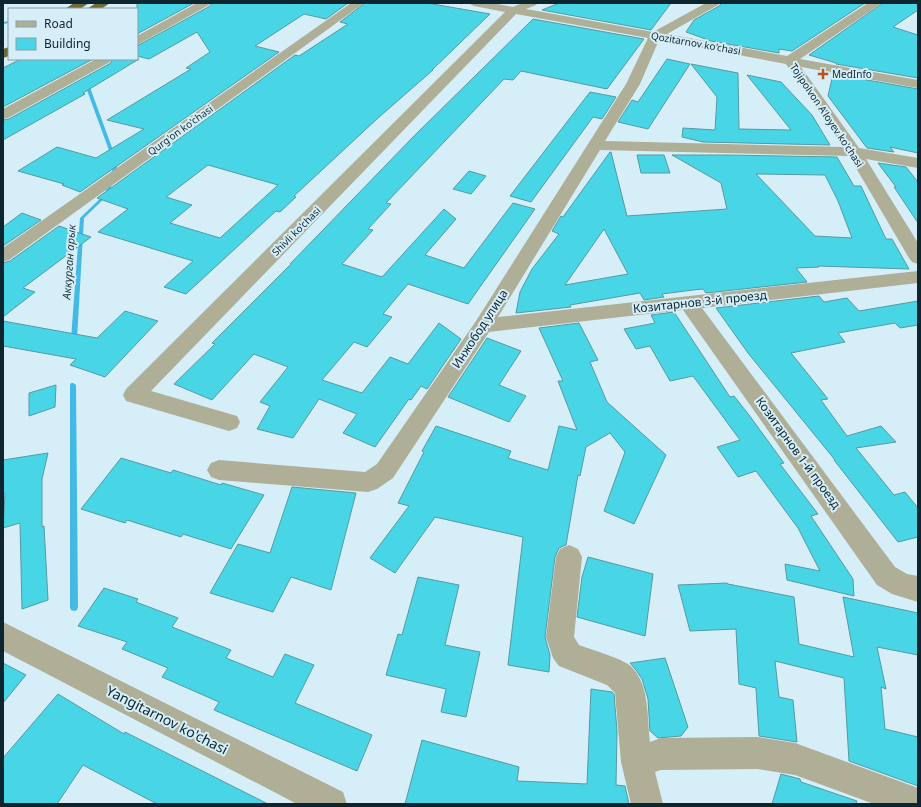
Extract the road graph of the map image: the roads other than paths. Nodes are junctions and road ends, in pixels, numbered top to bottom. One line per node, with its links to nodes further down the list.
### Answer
1 (83, 3): 10 (highway)
2 (104, 3): 11 (highway)
3 (205, 3): 13 (street)
4 (358, 3): 21 (street, Qurg'on ko'chasi)
5 (474, 3): 9 (street, Qozitarnov ko'chasi)
6 (532, 3): 9 (street, Shivli ko'chasi)
7 (714, 3): 12 (street)
8 (876, 3): 15 (street, Tojipolvon A'loyev ko'chasi)
9 (513, 7): 12 (street, Qozitarnov ko'chasi); 26 (street, Shivli ko'chasi)
10 (73, 8)
11 (94, 8)
12 (655, 36): 15 (street, Qozitarnov ko'chasi); 18 (street, Инжобод улица)
13 (138, 40)
14 (102, 60): 17 (street)
15 (790, 60): 16 (street, Qozitarnov ko'chasi); 19 (street, Tojipolvon A'loyev ko'chasi)
16 (918, 84)
17 (3, 115)
18 (595, 145): 19 (street); 25 (street, Инжобод улица)
19 (854, 152): 20 (street); 22 (street, Tojipolvon A'loyev ko'chasi)
20 (918, 163)
21 (3, 256)
22 (918, 258)
23 (918, 277): 24 (street, Козитарнов 3-й проезд)
24 (688, 303): 25 (street, Козитарнов 3-й проезд); 29 (street, Козитарнов 1-й проезд)
25 (483, 326): 27 (street, Инжобод улица)
26 (229, 422)
27 (219, 470)
28 (569, 557): 31 (street)
29 (918, 589)
30 (3, 636): 32 (street, Yangitarnov ko'chasi)
31 (638, 762): 33 (street); 34 (street)
32 (331, 804)
33 (647, 804)
34 (918, 804)

